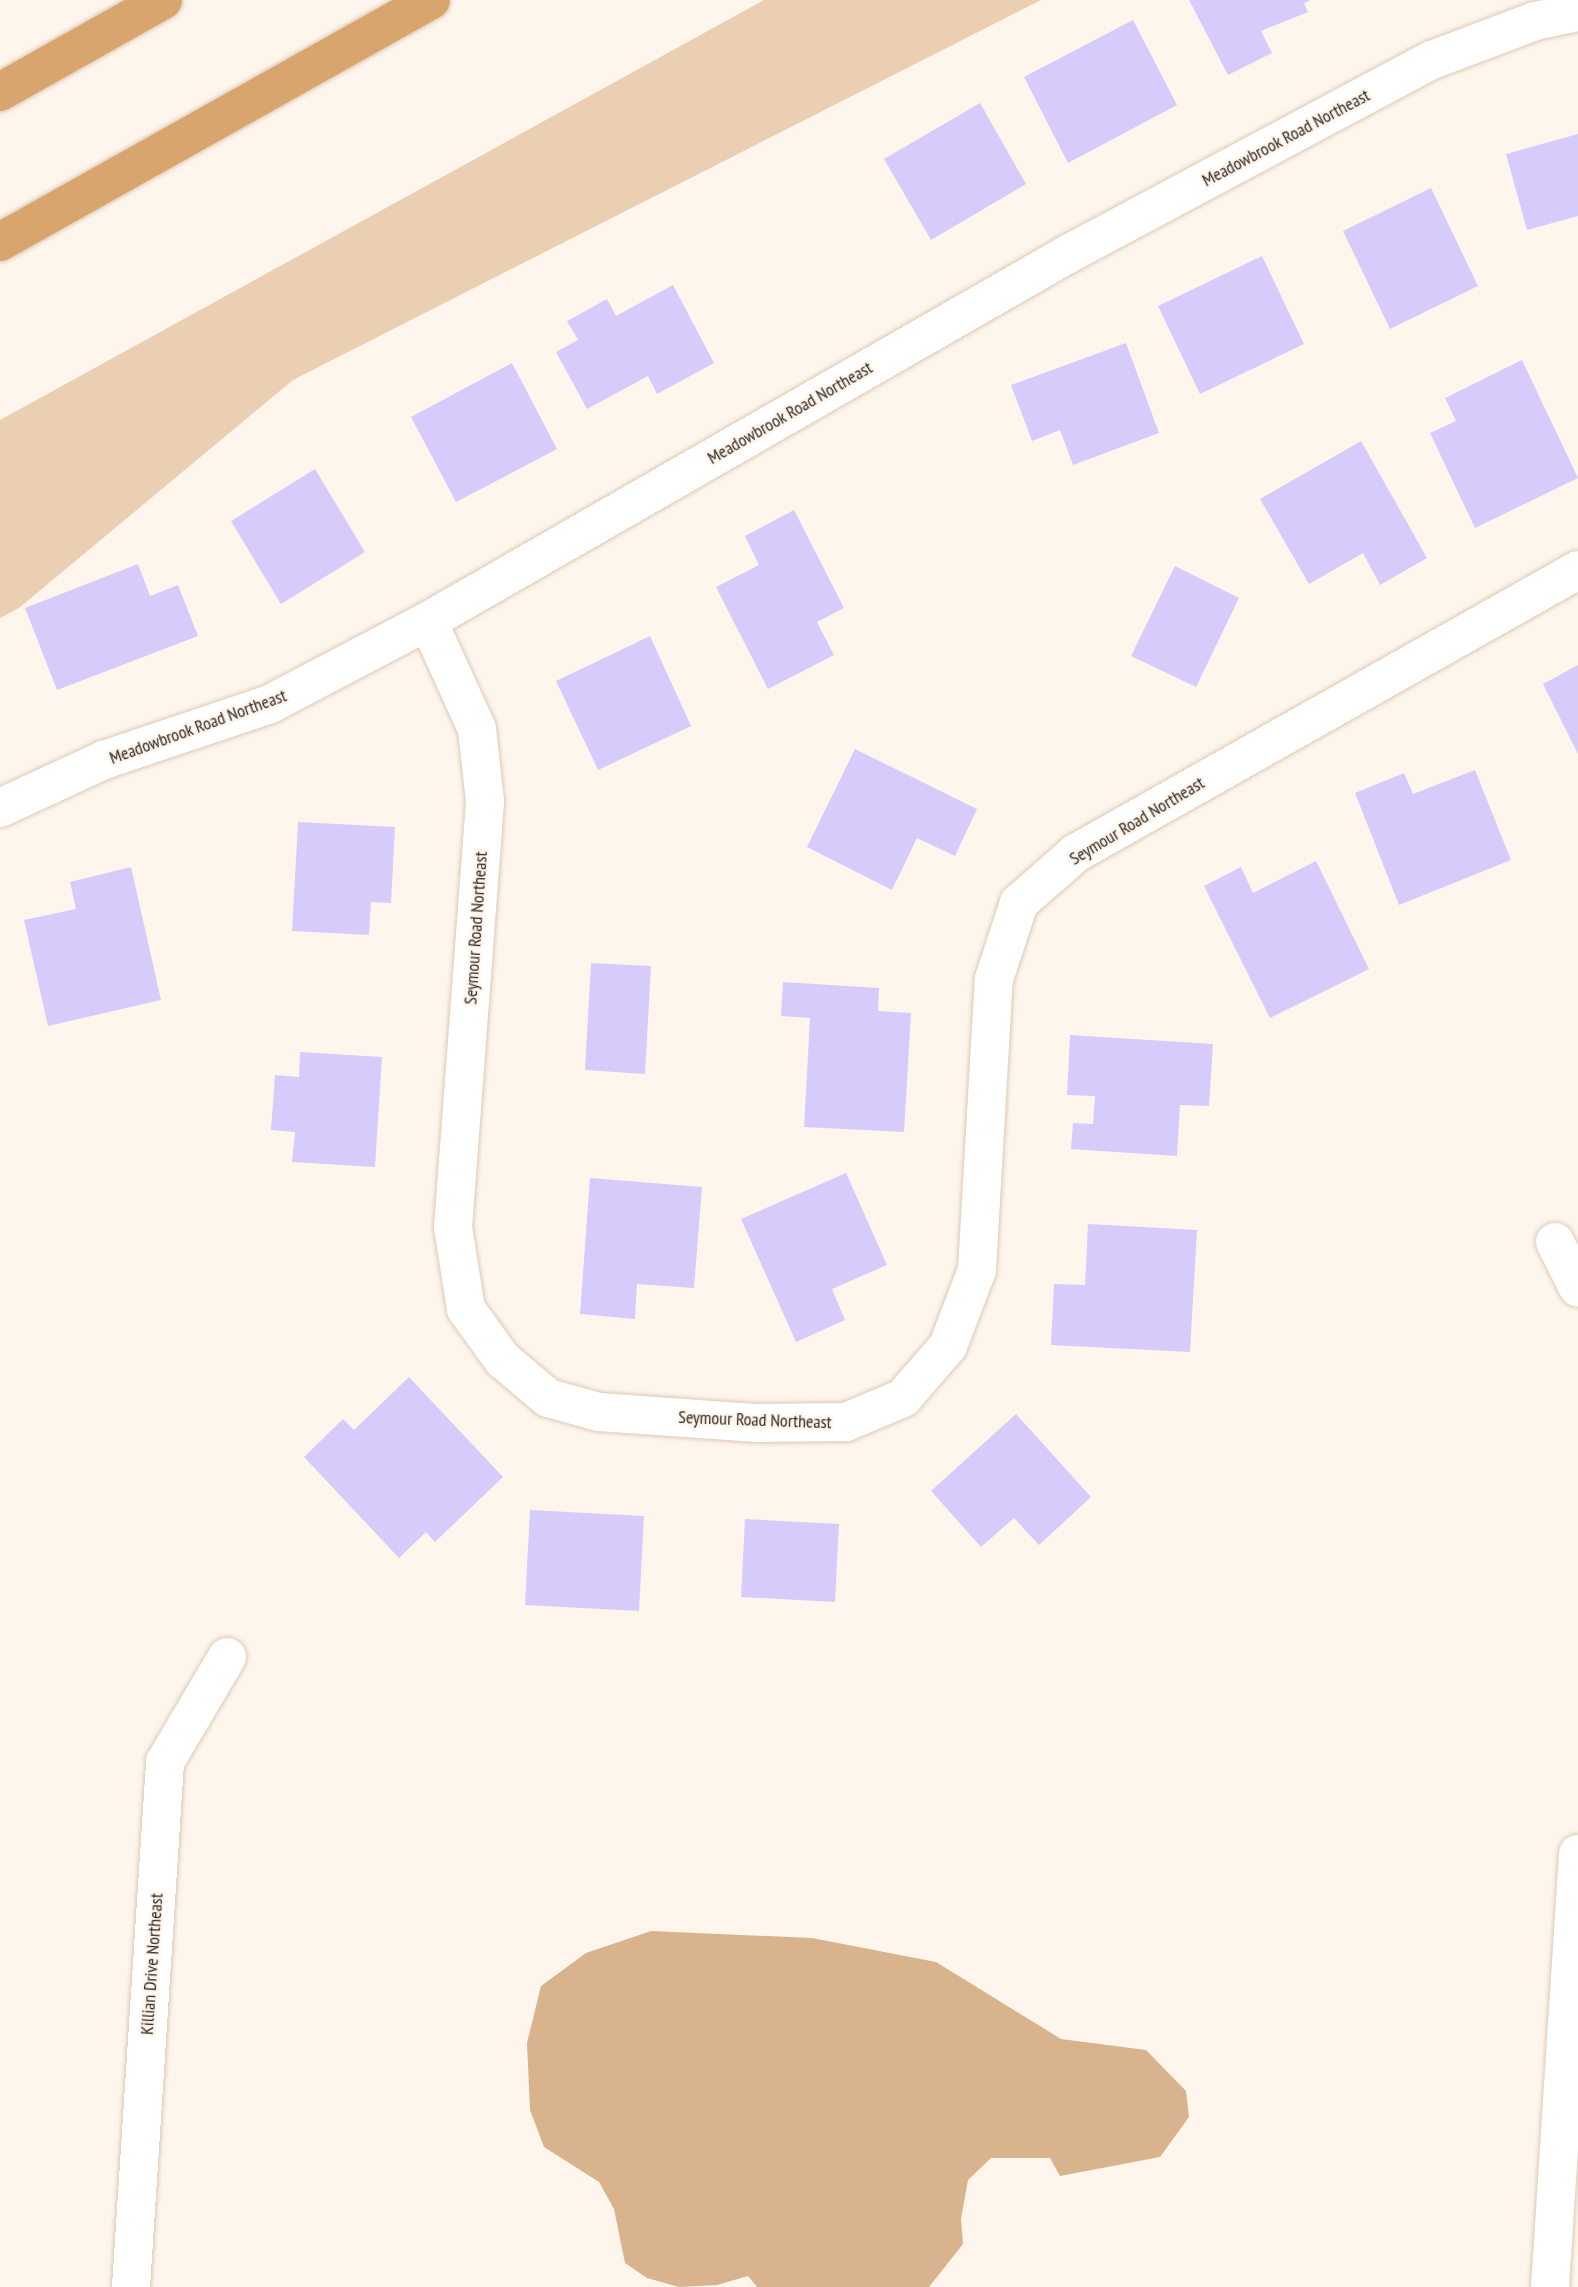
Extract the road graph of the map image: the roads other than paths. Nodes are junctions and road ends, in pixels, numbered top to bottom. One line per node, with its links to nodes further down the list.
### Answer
1 (163, 0): 4 (highway)
2 (431, 0): 5 (highway)
3 (1578, 12): 7 (street, Meadowbrook Road Northeast)
4 (0, 92)
5 (0, 242)
6 (1578, 570): 7 (street, Seymour Road Northeast)
7 (428, 621): 8 (street, Meadowbrook Road Northeast)
8 (0, 808)
9 (1555, 1242): 10 (street)
10 (1578, 1288)
11 (227, 1657): 14 (street, Killian Drive Northeast)
12 (1578, 1854): 13 (street)
13 (1570, 2153): 15 (street)
14 (131, 2287)
15 (1550, 2287)

